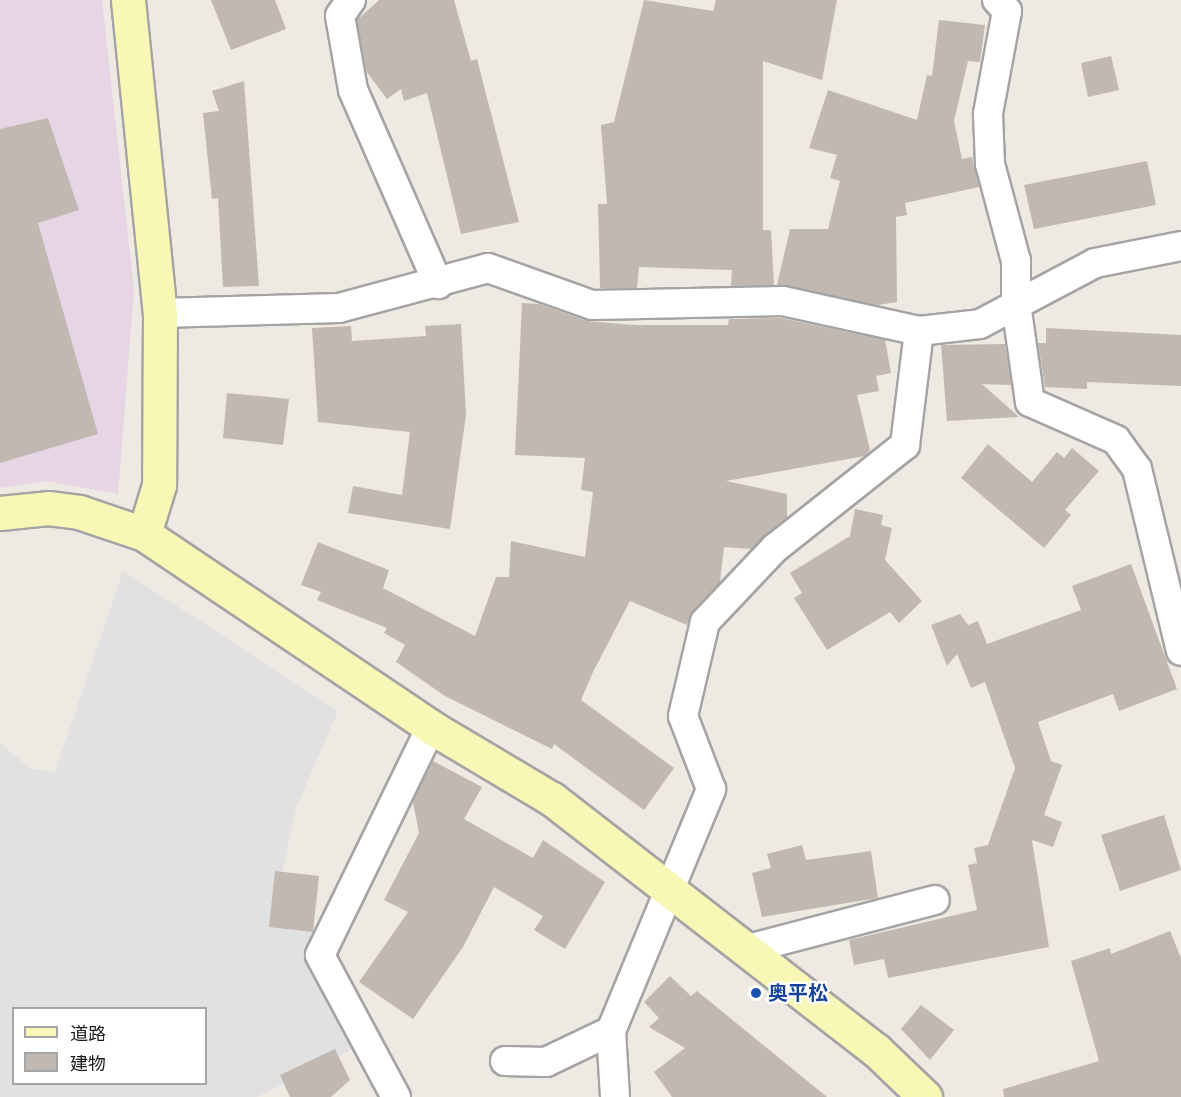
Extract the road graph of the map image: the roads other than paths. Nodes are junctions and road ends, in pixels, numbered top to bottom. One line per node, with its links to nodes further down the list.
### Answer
1 (128, 0): 7 (street)
2 (351, 0): 5 (street)
3 (1004, 4): 6 (street)
4 (1181, 246): 6 (street)
5 (438, 284): 7 (street); 8 (street)
6 (1016, 304): 8 (street); 11 (street)
7 (160, 313): 10 (street)
8 (919, 332): 13 (street)
9 (0, 513): 10 (street)
10 (144, 534): 12 (street)
11 (1181, 651)
12 (431, 727): 13 (street); 18 (street)
13 (672, 890): 15 (street); 16 (street)
14 (935, 900): 15 (street)
15 (748, 949): 20 (street)
16 (611, 1031): 17 (street); 19 (street)
17 (505, 1061)
18 (396, 1097)
19 (615, 1097)
20 (925, 1097)

